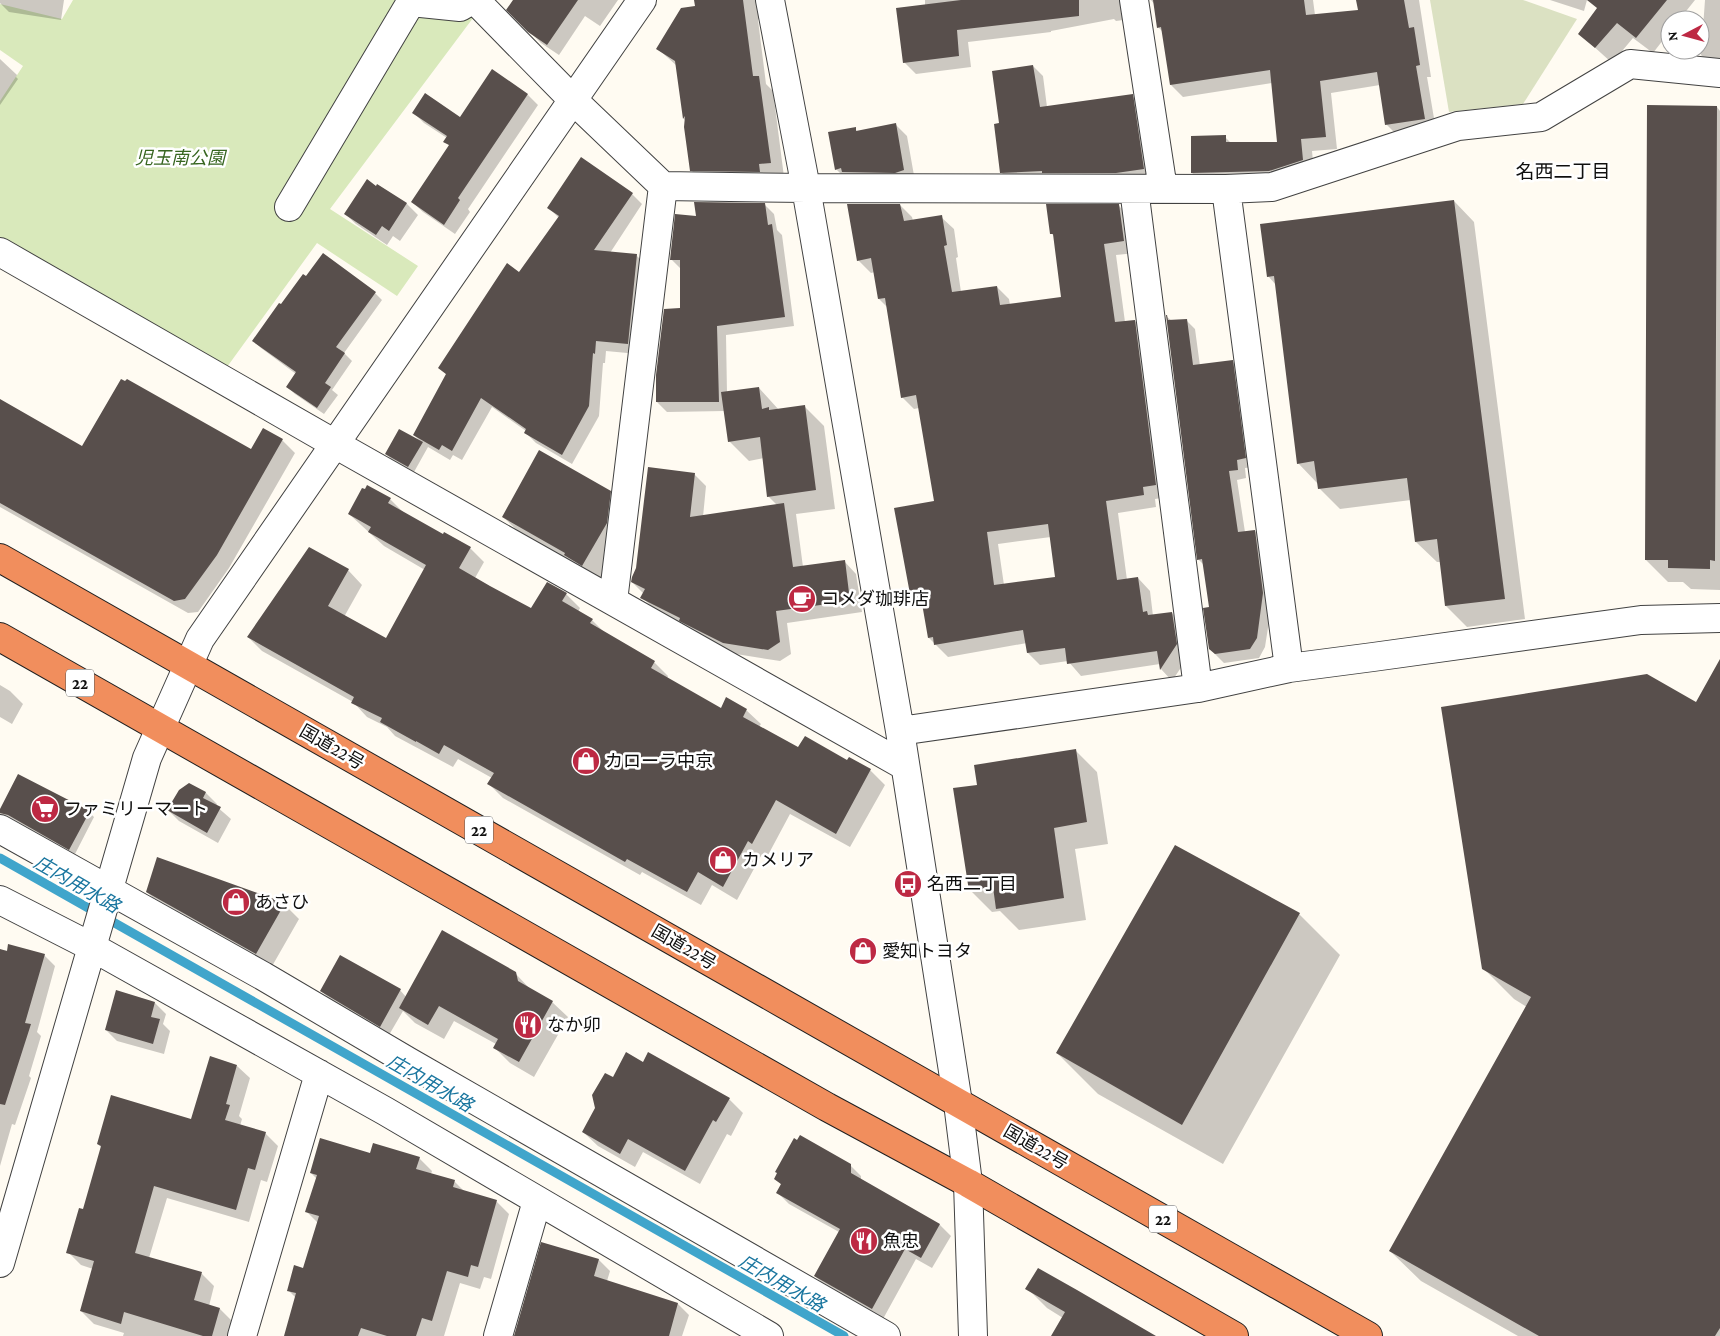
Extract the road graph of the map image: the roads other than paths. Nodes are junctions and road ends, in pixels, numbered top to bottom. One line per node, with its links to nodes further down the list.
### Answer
1 (473, 0): 6 (street); 12 (street)
2 (642, 0): 6 (street)
3 (770, 0): 8 (street)
4 (1134, 0): 10 (street)
5 (1720, 73): 11 (street)
6 (573, 100): 7 (street); 14 (street)
7 (663, 186): 8 (street); 16 (street)
8 (806, 188): 9 (street); 23 (street)
9 (1134, 189): 10 (street); 21 (street)
10 (1163, 189): 11 (street)
11 (1226, 189): 20 (street)
12 (289, 207)
13 (0, 252): 14 (street)
14 (335, 444): 16 (street); 19 (street)
15 (0, 558): 19 (highway, 国道22号 / 22)
16 (613, 601): 24 (street)
17 (1720, 618): 20 (street)
18 (0, 637): 22 (highway, 22)
19 (188, 665): 22 (street); 30 (highway, 国道22号 / 22)
20 (1289, 668): 21 (street)
21 (1198, 688): 23 (street)
22 (160, 729): 26 (street); 31 (highway, 22)
23 (900, 731): 24 (street)
24 (905, 766): 30 (street)
25 (0, 829): 26 (street)
26 (107, 896): 28 (street); 37 (street)
27 (0, 900): 28 (street)
28 (94, 942): 29 (street); 33 (street)
29 (318, 1074): 32 (street); 35 (street)
30 (958, 1103): 31 (street); 40 (highway, 国道22号 / 22)
31 (968, 1183): 38 (street); 39 (highway, 22)
32 (537, 1201): 34 (street); 36 (street)
33 (0, 1263)
34 (755, 1332)
35 (242, 1336)
36 (498, 1336)
37 (886, 1336)
38 (973, 1336)
39 (1234, 1336)
40 (1368, 1336)

